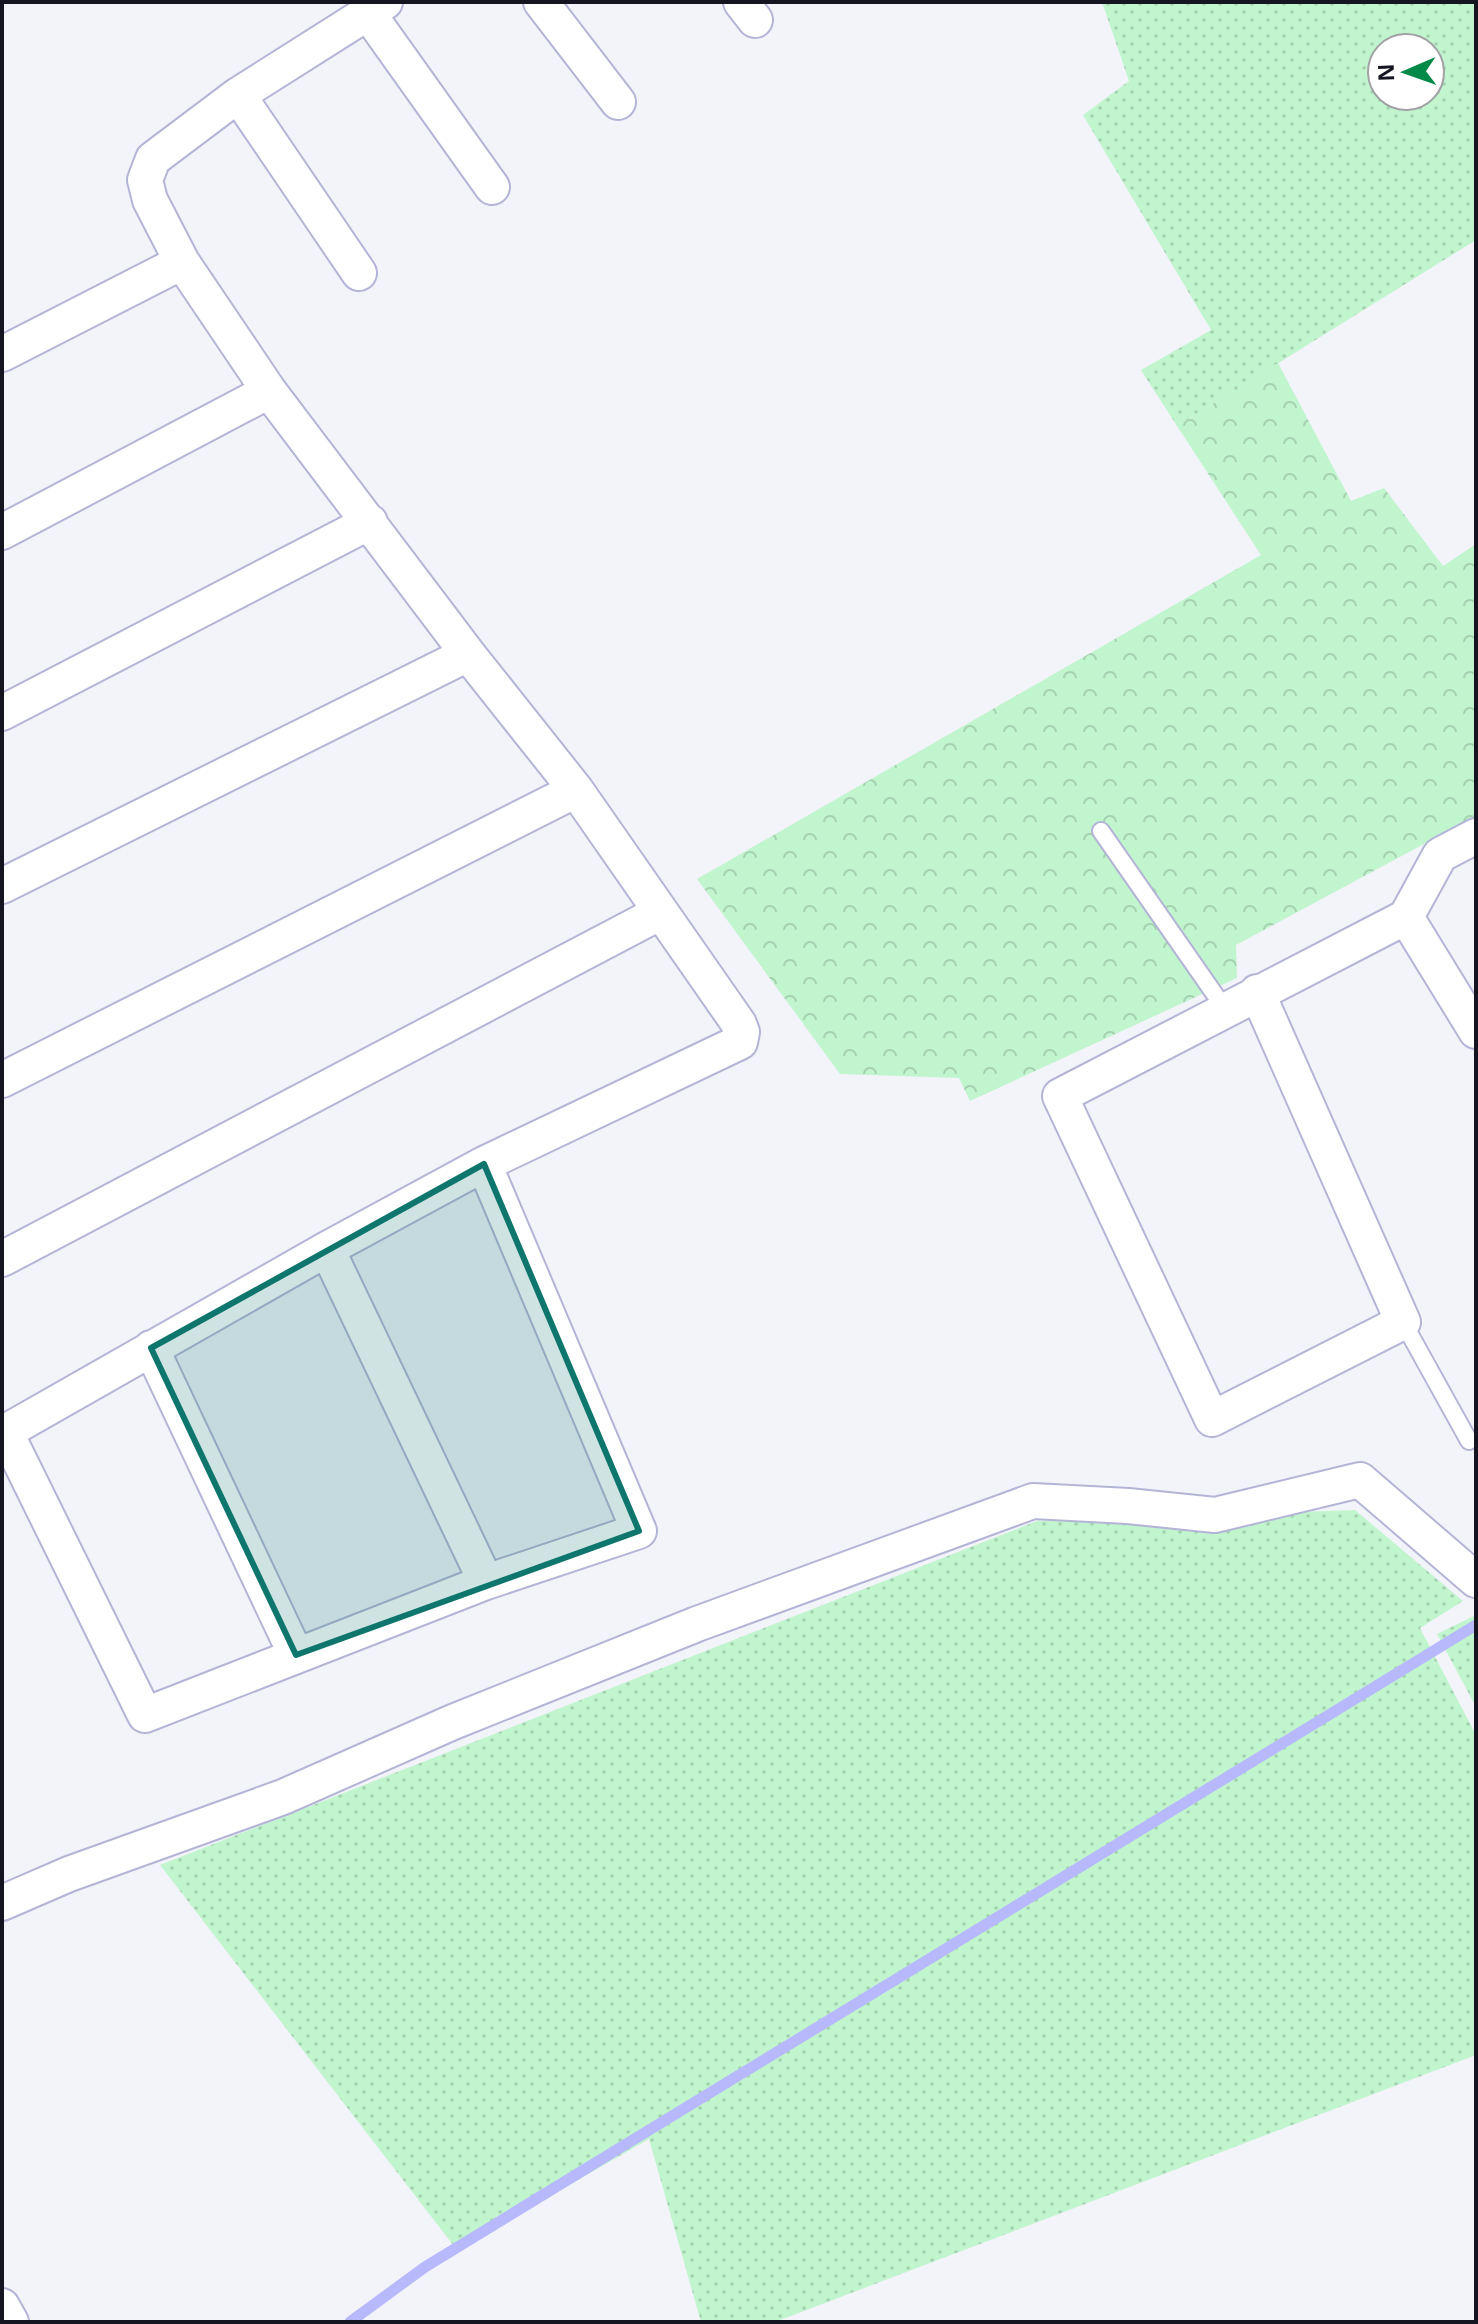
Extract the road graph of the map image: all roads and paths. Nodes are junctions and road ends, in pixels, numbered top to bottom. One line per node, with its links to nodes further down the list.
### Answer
1 (541, 2): 4 (street)
2 (376, 7): 3 (street); 5 (street)
3 (238, 95): 6 (street); 7 (street)
4 (618, 102)
5 (492, 187)
6 (182, 262): 8 (street); 9 (street)
7 (359, 273)
8 (2, 354)
9 (269, 391): 10 (street); 11 (street)
10 (370, 522): 12 (street); 13 (street)
11 (2, 532)
12 (468, 654): 14 (street); 17 (street)
13 (2, 713)
14 (576, 790): 18 (street); 23 (street)
15 (1101, 831): 21 (lane)
16 (1476, 836): 19 (street)
17 (2, 886)
18 (661, 912): 24 (street); 26 (street)
19 (1406, 917): 20 (street); 22 (street)
20 (1257, 992): 21 (street); 27 (street)
21 (1225, 1009): 27 (street)
22 (1476, 1031)
23 (2, 1080)
24 (484, 1164): 25 (street); 32 (street)
25 (327, 1249): 28 (street); 32 (street)
26 (2, 1259)
27 (1403, 1322): 30 (lane)
28 (151, 1348): 29 (street); 33 (street)
29 (4, 1434): 33 (street)
30 (1469, 1441)
31 (1476, 1580): 34 (street)
32 (486, 1582): 33 (street)
33 (296, 1655)
34 (2, 1903)
35 (2, 2306): 36 (street)
36 (11, 2322)

